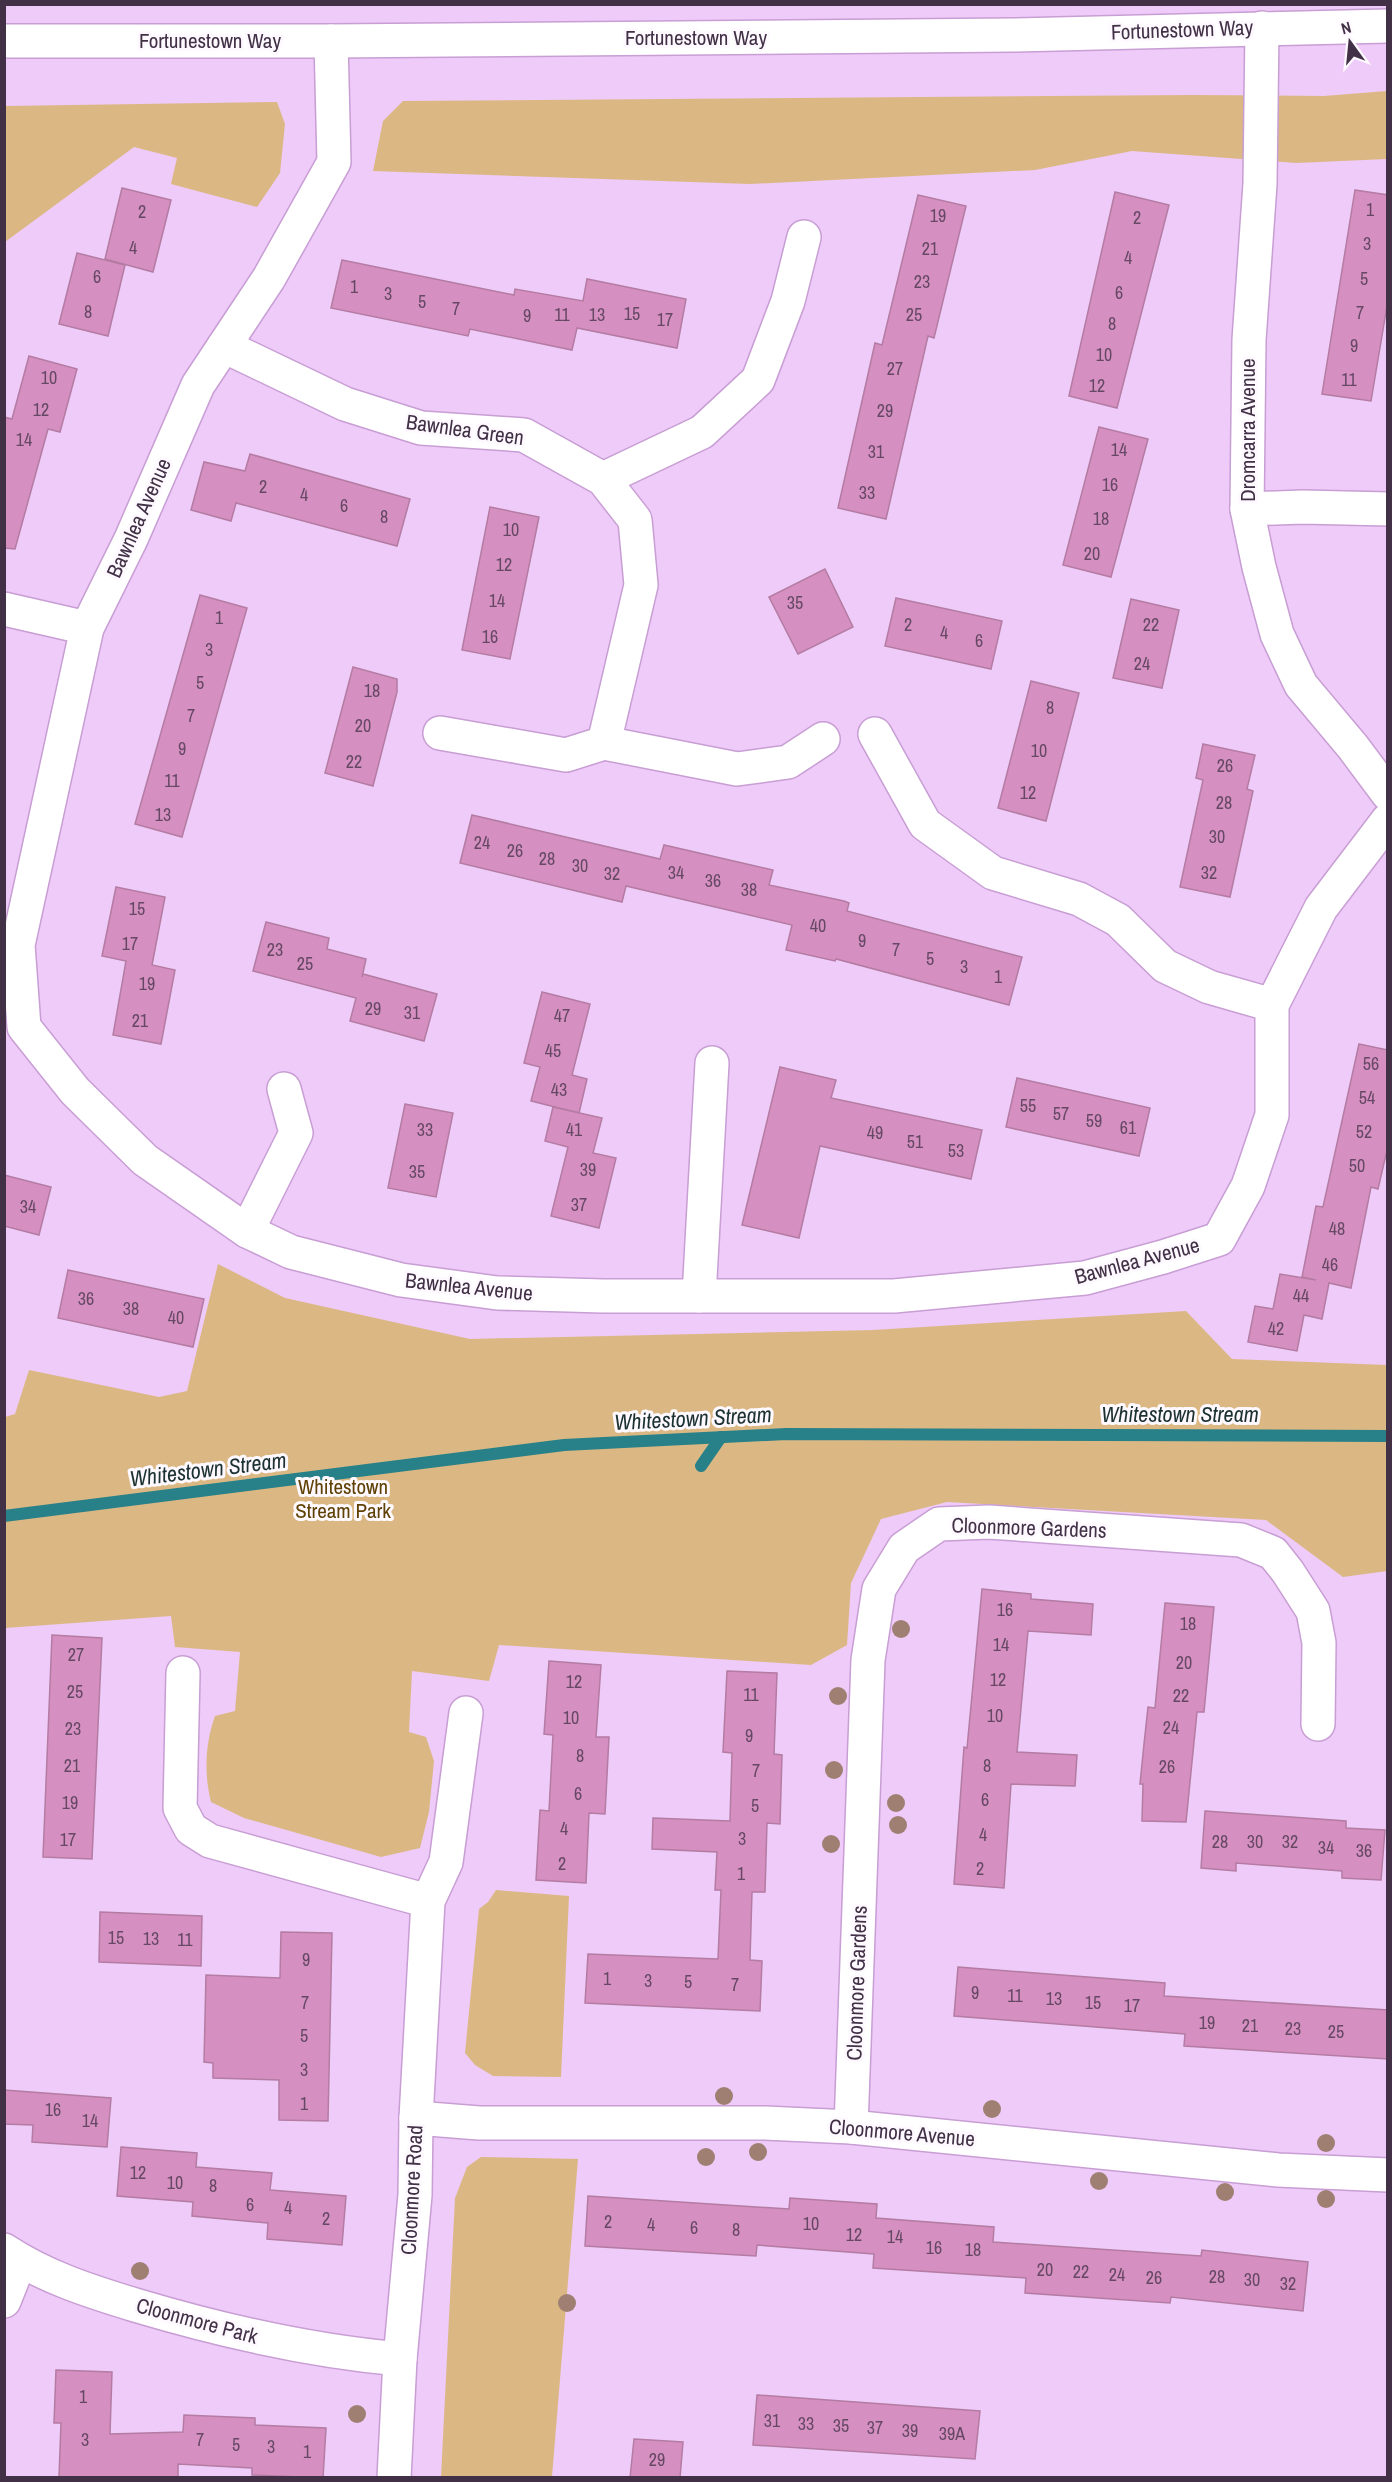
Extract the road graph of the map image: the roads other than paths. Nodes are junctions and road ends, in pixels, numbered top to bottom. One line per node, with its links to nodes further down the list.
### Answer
1 (1388, 26): 2 (street, Fortunestown Way)
2 (1262, 28): 4 (street, Fortunestown Way); 8 (street, Dromcarra Avenue)
3 (4, 41): 4 (street, Fortunestown Way)
4 (331, 41): 6 (street, Bawnlea Avenue)
5 (804, 237): 7 (street)
6 (224, 346): 7 (street, Bawnlea Green); 11 (street, Bawnlea Avenue)
7 (603, 479): 15 (street, Bawnlea Green)
8 (1247, 509): 9 (street); 16 (street, Dromcarra Avenue)
9 (1388, 509)
10 (4, 609): 11 (street)
11 (87, 628): 19 (street, Bawnlea Avenue)
12 (440, 734): 15 (street)
13 (875, 734): 18 (street)
14 (823, 739): 15 (street)
15 (604, 743)
16 (1388, 794)
17 (1388, 820): 18 (street, Bawnlea Avenue)
18 (1272, 1005): 23 (street, Bawnlea Avenue)
19 (14, 1033): 22 (street, Bawnlea Avenue)
20 (712, 1063): 23 (street)
21 (284, 1089): 22 (street)
22 (247, 1232): 23 (street, Bawnlea Avenue)
23 (699, 1296)
24 (183, 1673): 27 (street)
25 (466, 1713): 27 (street, Cloonmore Road)
26 (1318, 1724): 29 (street, Cloonmore Gardens)
27 (428, 1901): 28 (street, Cloonmore Road)
28 (416, 2118): 29 (street, Cloonmore Avenue); 33 (street, Cloonmore Road)
29 (851, 2127): 30 (street, Cloonmore Avenue)
30 (1388, 2175)
31 (12, 2256): 32 (street); 33 (street, Cloonmore Park)
32 (4, 2301)
33 (400, 2359): 34 (street, Cloonmore Road)
34 (394, 2478)

